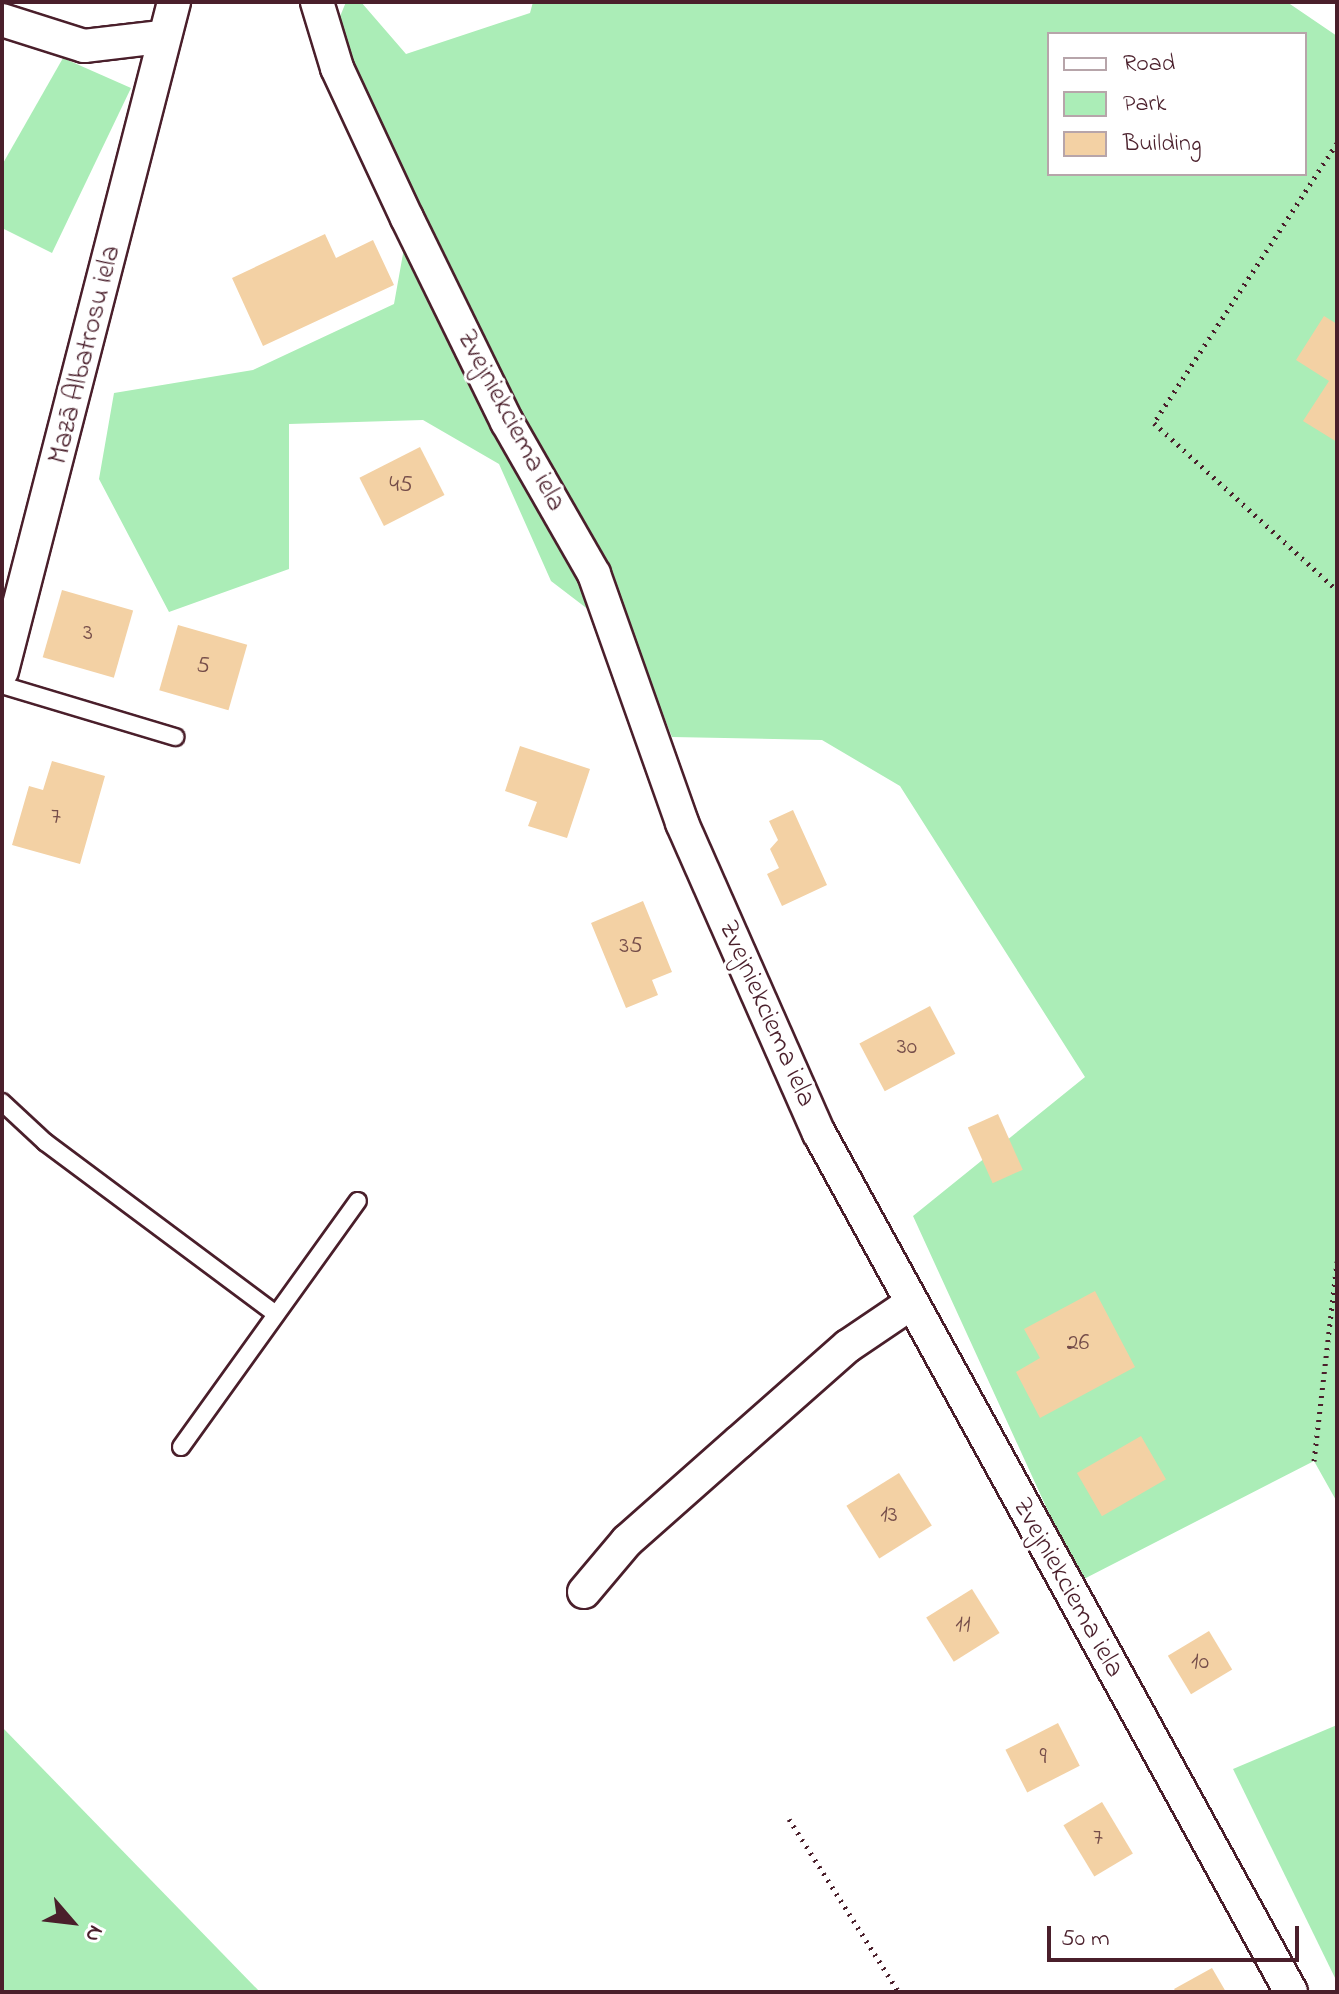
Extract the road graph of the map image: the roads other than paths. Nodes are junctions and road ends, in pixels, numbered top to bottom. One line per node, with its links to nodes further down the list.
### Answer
1 (174, 2): 4 (street, Mazā Albatrosu iela)
2 (317, 2): 10 (street, Zvejniekciema iela)
3 (2, 20): 4 (street)
4 (161, 37): 5 (street, Mazā Albatrosu iela)
5 (2, 671)
6 (2, 685): 7 (lane)
7 (175, 737)
8 (2, 1102): 11 (lane)
9 (358, 1201): 11 (lane)
10 (910, 1304): 13 (street); 14 (street, Zvejniekciema iela)
11 (276, 1314): 12 (lane)
12 (181, 1447)
13 (584, 1592)
14 (1291, 1992)

